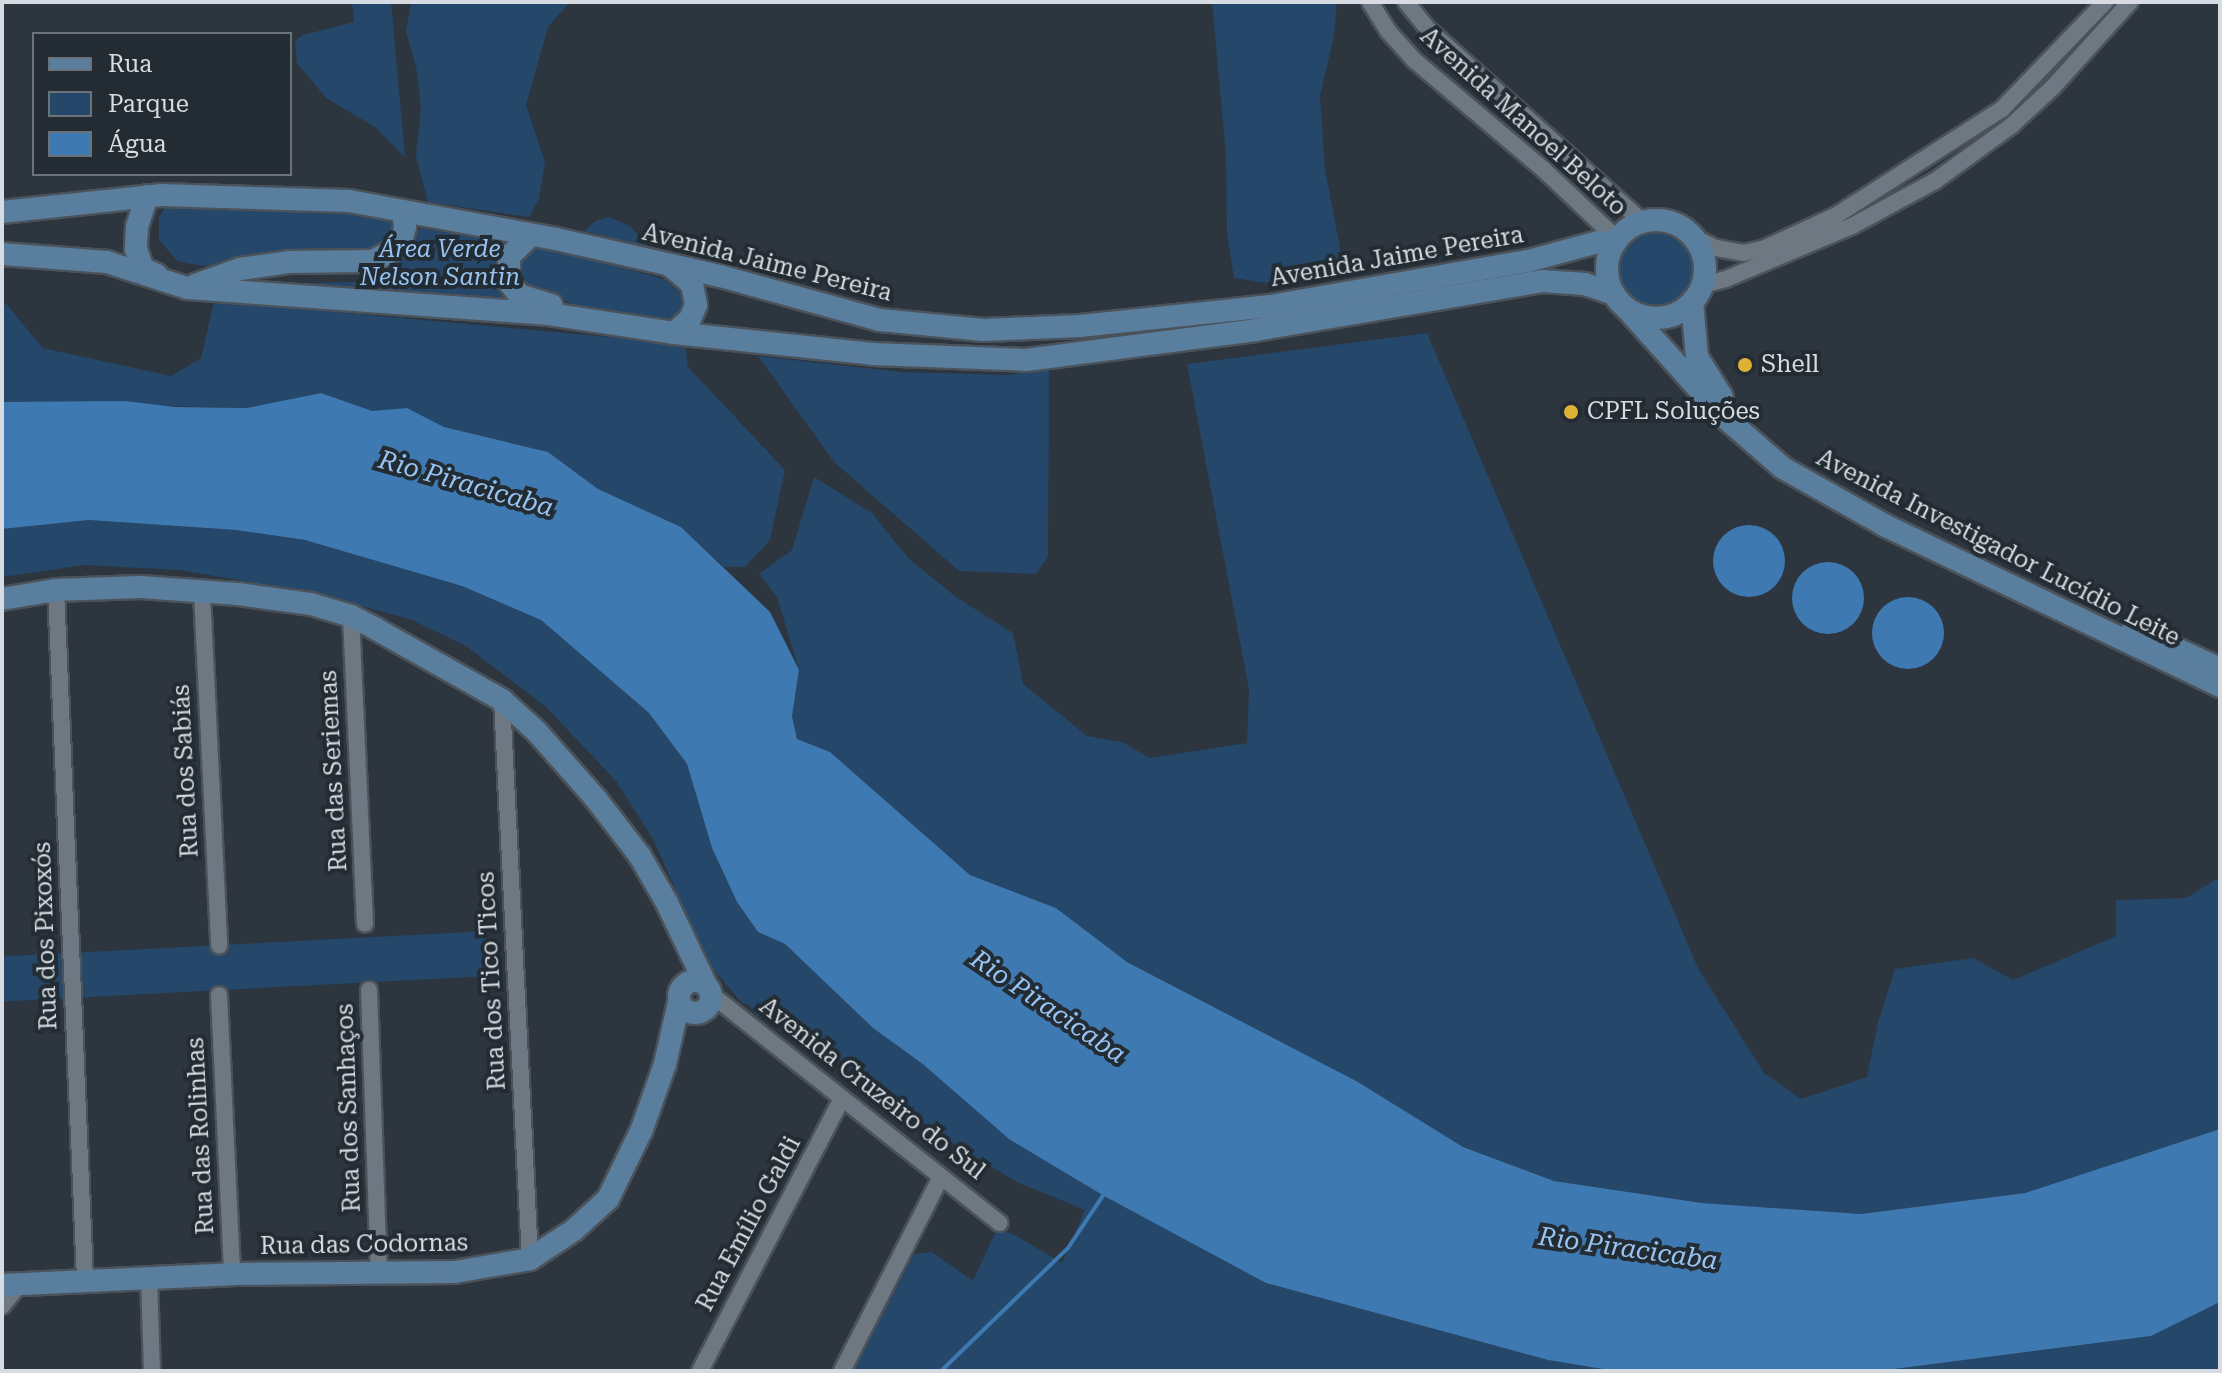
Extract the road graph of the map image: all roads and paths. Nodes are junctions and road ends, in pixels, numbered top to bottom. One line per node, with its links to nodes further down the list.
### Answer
1 (1370, 2): 13 (street, Avenida Manoel Beloto)
2 (1406, 2): 10 (street, Avenida Manoel Beloto)
3 (2105, 2): 5 (street)
4 (2130, 2): 6 (street)
5 (1987, 119): 6 (street); 12 (street)
6 (1920, 189): 18 (street)
7 (147, 196): 8 (main road, Avenida Jaime Pereira); 9 (main road, Avenida Jaime Pereira); 16 (main road)
8 (403, 211): 11 (main road, Avenida Jaime Pereira); 17 (main road)
9 (2, 212)
10 (1643, 222): 12 (main road); 13 (main road)
11 (531, 235): 15 (main road, Avenida Jaime Pereira); 20 (main road)
12 (1693, 237): 18 (main road)
13 (1616, 241): 15 (main road, Avenida Jaime Pereira); 19 (main road)
14 (2, 254): 16 (main road, Avenida Jaime Pereira)
15 (670, 266): 21 (main road)
16 (161, 277): 17 (main road, Avenida Jaime Pereira)
17 (187, 288): 20 (main road, Avenida Jaime Pereira)
18 (1697, 294): 19 (main road); 26 (main road, Avenida Investigador Lucídio Leite)
19 (1621, 301): 21 (main road, Avenida Jaime Pereira); 27 (main road, Avenida Investigador Lucídio Leite)
20 (593, 318): 21 (main road, Avenida Jaime Pereira)
21 (674, 333)
22 (56, 590): 23 (main road, Avenida Cruzeiro do Sul); 24 (main road, Avenida Cruzeiro do Sul); 44 (street, Rua dos Pixoxós)
23 (202, 593): 25 (main road, Avenida Cruzeiro do Sul); 31 (street, Rua dos Sabiás)
24 (2, 599)
25 (351, 616): 28 (main road, Avenida Cruzeiro do Sul); 30 (street, Rua das Seriemas)
26 (2220, 669)
27 (2220, 686)
28 (502, 700): 29 (main road, Avenida Cruzeiro do Sul); 40 (street, Rua dos Tico Ticos)
29 (677, 923): 34 (main road, Avenida Cruzeiro do Sul); 35 (main road, Avenida Cruzeiro do Sul)
30 (365, 924)
31 (219, 946)
32 (369, 990): 41 (street, Rua dos Sanhaços)
33 (219, 995): 42 (street, Rua das Rolinhas)
34 (680, 995): 35 (main road); 36 (main road, Rua das Codornas)
35 (706, 996): 36 (main road, Rua das Codornas); 37 (street, Avenida Cruzeiro do Sul)
36 (665, 1064): 40 (main road, Rua das Codornas)
37 (841, 1100): 38 (street, Avenida Cruzeiro do Sul); 48 (street, Rua Emílio Galdi)
38 (941, 1177): 39 (street, Avenida Cruzeiro do Sul); 49 (street)
39 (1000, 1223)
40 (530, 1259): 41 (main road, Rua das Codornas)
41 (379, 1273): 42 (main road, Rua das Codornas)
42 (232, 1274): 43 (main road, Rua das Codornas)
43 (149, 1277): 44 (main road, Rua das Codornas); 47 (street)
44 (85, 1280): 45 (main road, Rua das Codornas)
45 (10, 1285): 46 (street)
46 (2, 1306)
47 (152, 1371)
48 (700, 1371)
49 (842, 1371)

